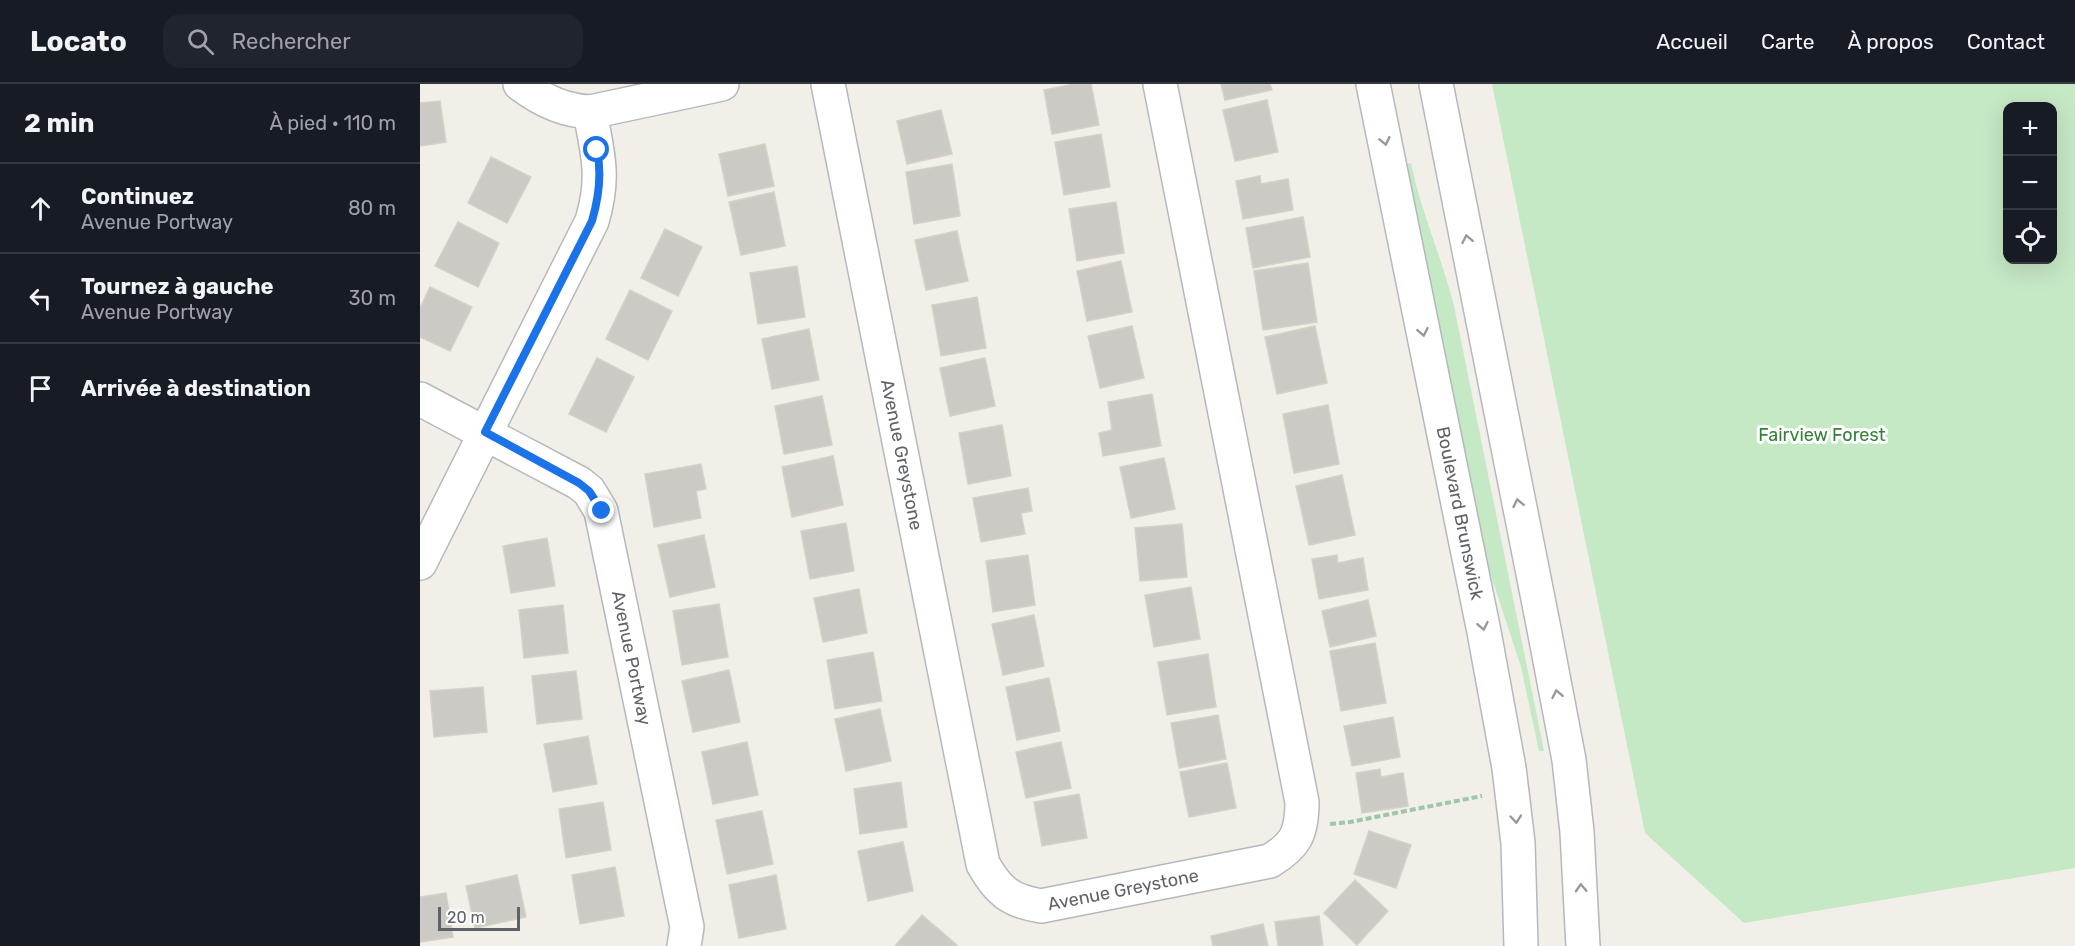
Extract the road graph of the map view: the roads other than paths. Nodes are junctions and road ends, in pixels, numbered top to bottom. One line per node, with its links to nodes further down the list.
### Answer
1 (520, 84): 7 (street)
2 (722, 84): 7 (street)
3 (828, 84): 4 (street, Avenue Greystone)
4 (1160, 84)
5 (1373, 84): 12 (street, Boulevard Brunswick, one-way to 12)
6 (1436, 84): 13 (street, one-way to 6)
7 (590, 112): 9 (street)
8 (420, 399): 9 (street, Avenue Portway)
9 (485, 432): 10 (street); 11 (street, Avenue Portway)
10 (420, 563)
11 (684, 946)
12 (1521, 946)
13 (1583, 946)

